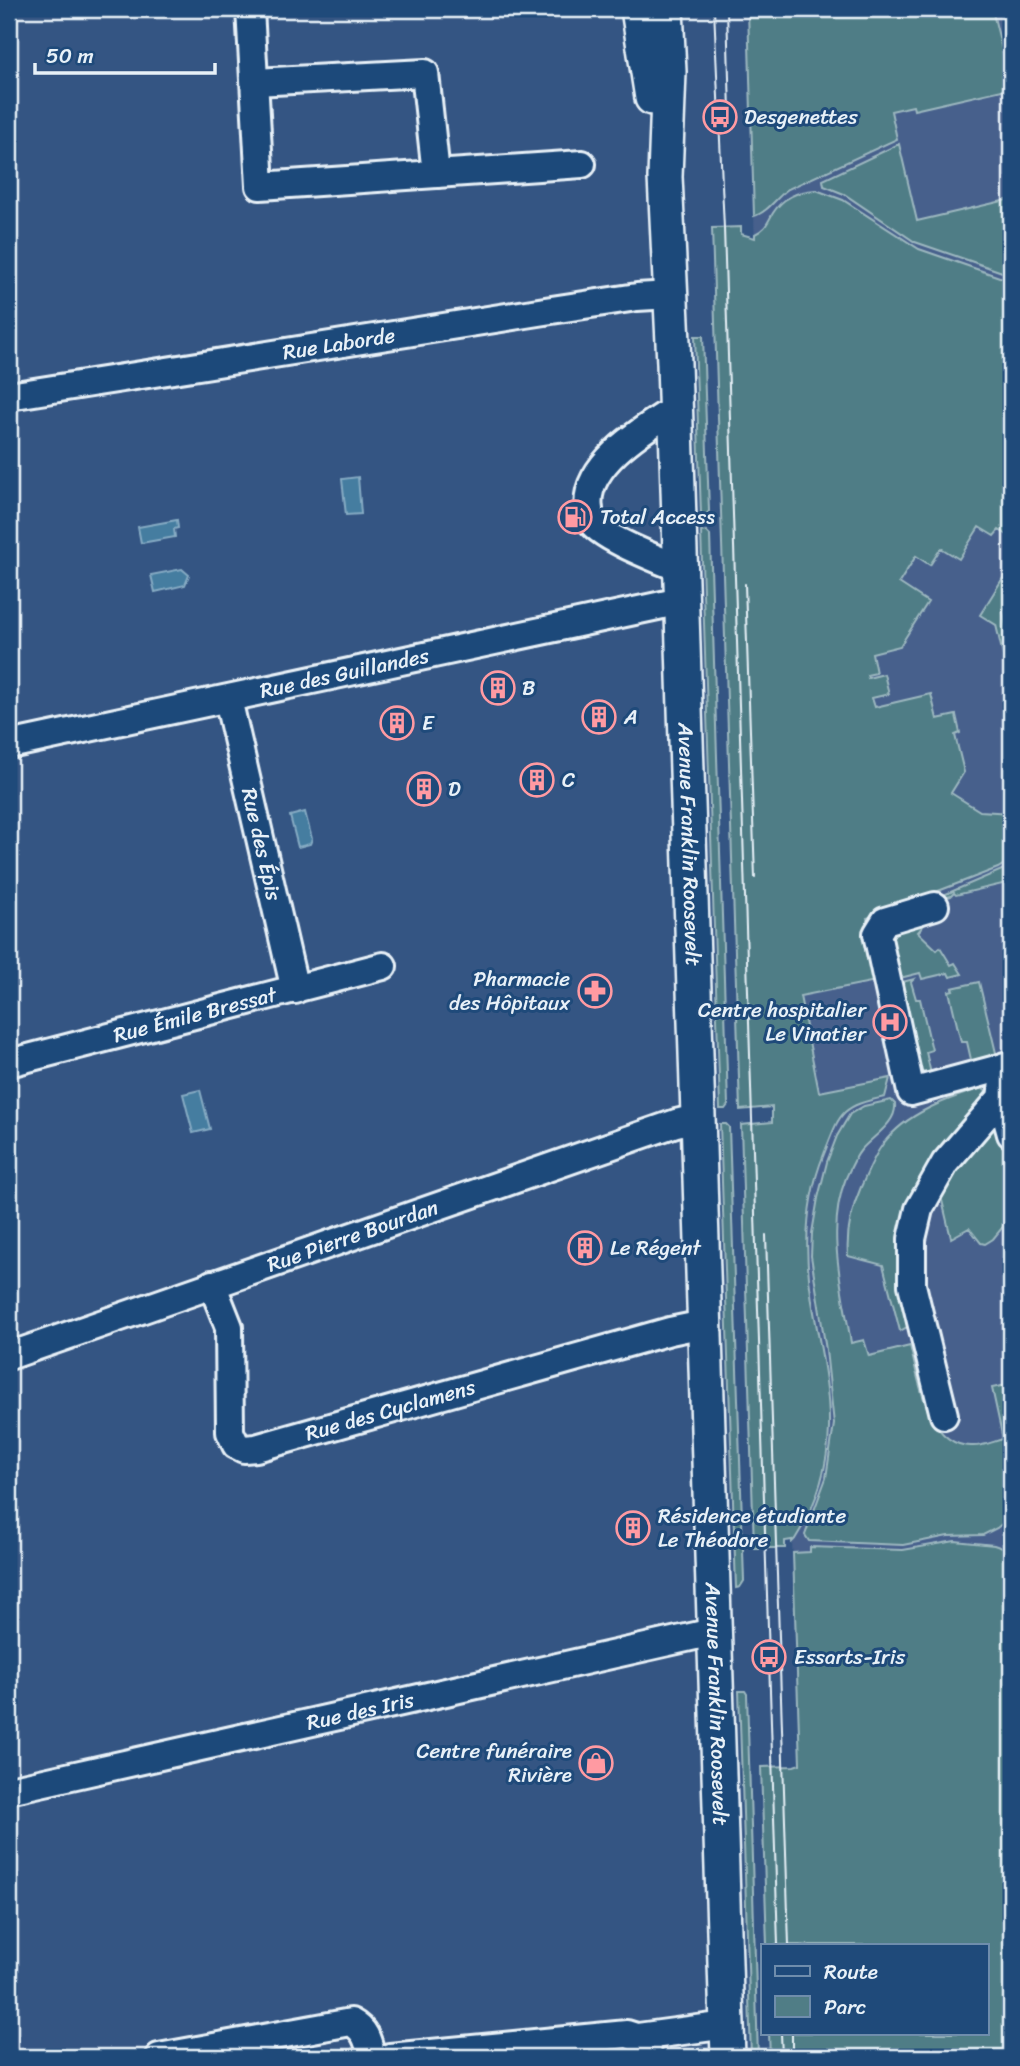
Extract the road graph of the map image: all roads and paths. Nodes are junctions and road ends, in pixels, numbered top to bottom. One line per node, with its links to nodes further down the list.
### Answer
1 (250, 9): 6 (street)
2 (638, 9): 9 (main road, Avenue Franklin Roosevelt)
3 (667, 9): 5 (main road, Avenue Franklin Roosevelt)
4 (679, 9): 5 (street, Avenue Franklin Roosevelt)
5 (669, 72): 9 (main road, Avenue Franklin Roosevelt)
6 (255, 82): 8 (street); 8 (street)
7 (582, 164): 8 (street)
8 (436, 174)
9 (665, 177): 10 (main road, Avenue Franklin Roosevelt)
10 (670, 295): 11 (street, Rue Laborde); 12 (main road, Avenue Franklin Roosevelt)
11 (9, 396)
12 (675, 409): 13 (main road, Avenue Franklin Roosevelt); 13 (street)
13 (679, 568): 14 (main road, Avenue Franklin Roosevelt)
14 (681, 601): 15 (street, Rue des Guillandes); 23 (main road, Avenue Franklin Roosevelt)
15 (228, 699): 16 (street, Rue des Guillandes); 19 (street, Rue des Épis)
16 (9, 744)
17 (935, 906): 21 (street)
18 (383, 966): 19 (street, Rue Émile Bressat)
19 (296, 990): 20 (street, Rue Émile Bressat)
20 (9, 1063)
21 (1008, 1066): 22 (street)
22 (1001, 1098): 24 (street); 28 (street)
23 (697, 1118): 25 (street, Rue Pierre Bourdan); 26 (main road, Avenue Franklin Roosevelt)
24 (1011, 1135)
25 (212, 1284): 26 (street, Rue des Cyclamens); 27 (street, Rue Pierre Bourdan)
26 (704, 1324): 29 (main road, Avenue Franklin Roosevelt)
27 (9, 1356)
28 (944, 1415)
29 (713, 1632): 30 (street, Rue des Iris); 31 (main road, Avenue Franklin Roosevelt)
30 (9, 1790)
31 (727, 2041): 32 (street)
32 (643, 2047): 35 (street)
33 (159, 2057): 34 (street)
34 (372, 2057)
35 (390, 2057)

